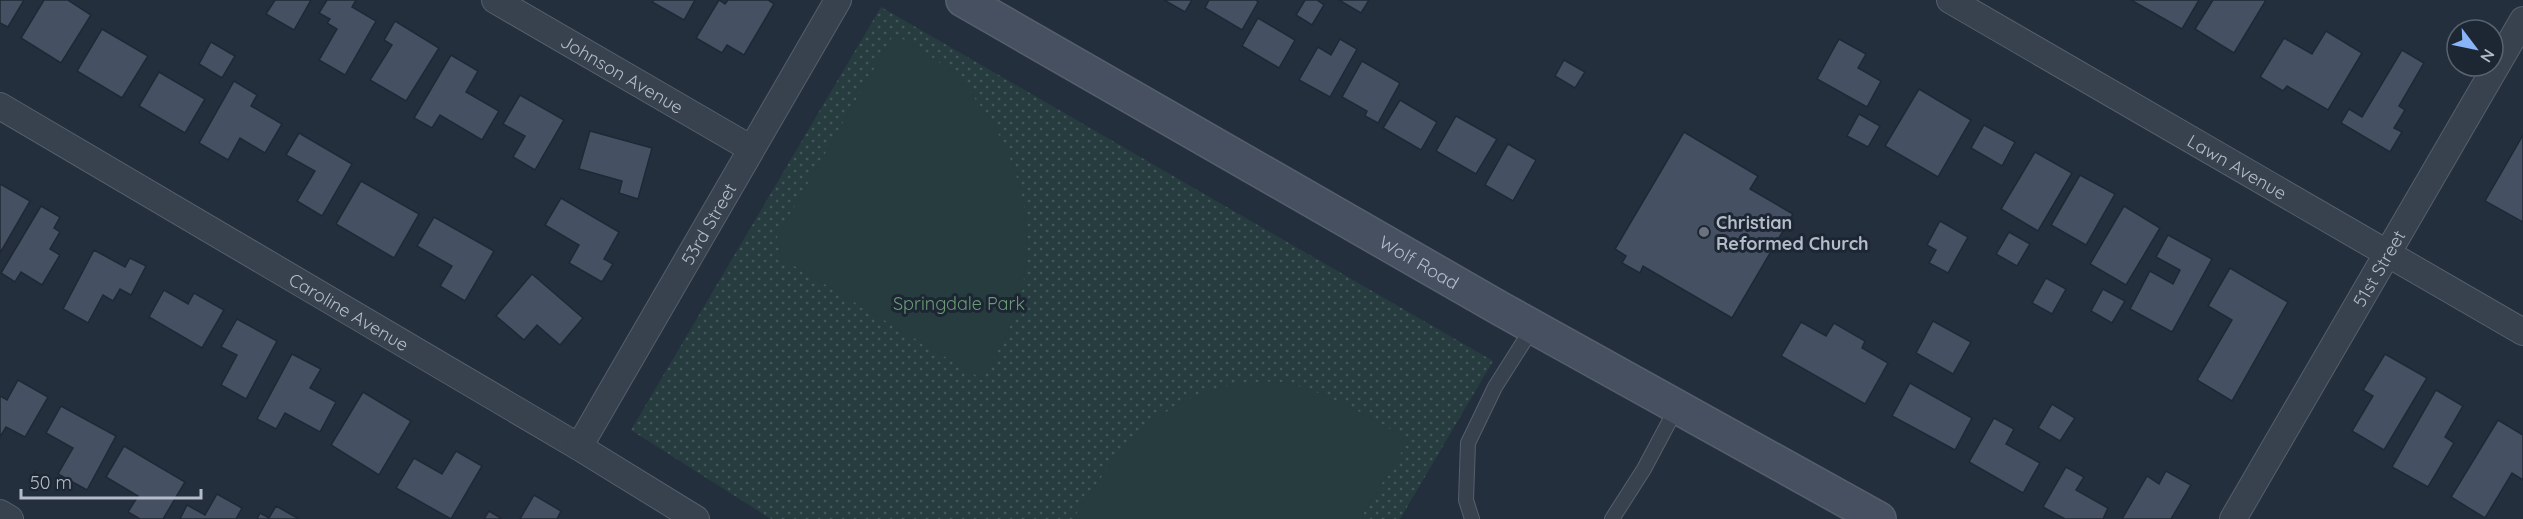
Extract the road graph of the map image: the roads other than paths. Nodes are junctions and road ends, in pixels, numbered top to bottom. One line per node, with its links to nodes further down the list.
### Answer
1 (495, 0): 7 (street, Johnson Avenue)
2 (838, 0): 7 (street, 53rd Street)
3 (963, 0): 9 (main road, Wolf Road)
4 (1950, 0): 8 (street, Lawn Avenue)
5 (2523, 20): 8 (street, 51st Street)
6 (0, 106): 12 (street, Caroline Avenue)
7 (750, 148): 12 (street, 53rd Street)
8 (2386, 252): 10 (street, Lawn Avenue); 19 (street, 51st Street)
9 (1533, 327): 11 (main road, Wolf Road); 16 (lane)
10 (2523, 332)
11 (1677, 407): 17 (lane); 18 (main road, Wolf Road)
12 (579, 447): 15 (street, Caroline Avenue)
13 (0, 513): 14 (street)
14 (10, 519)
15 (696, 519)
16 (1472, 519)
17 (1612, 519)
18 (1879, 519)
19 (2233, 519)

